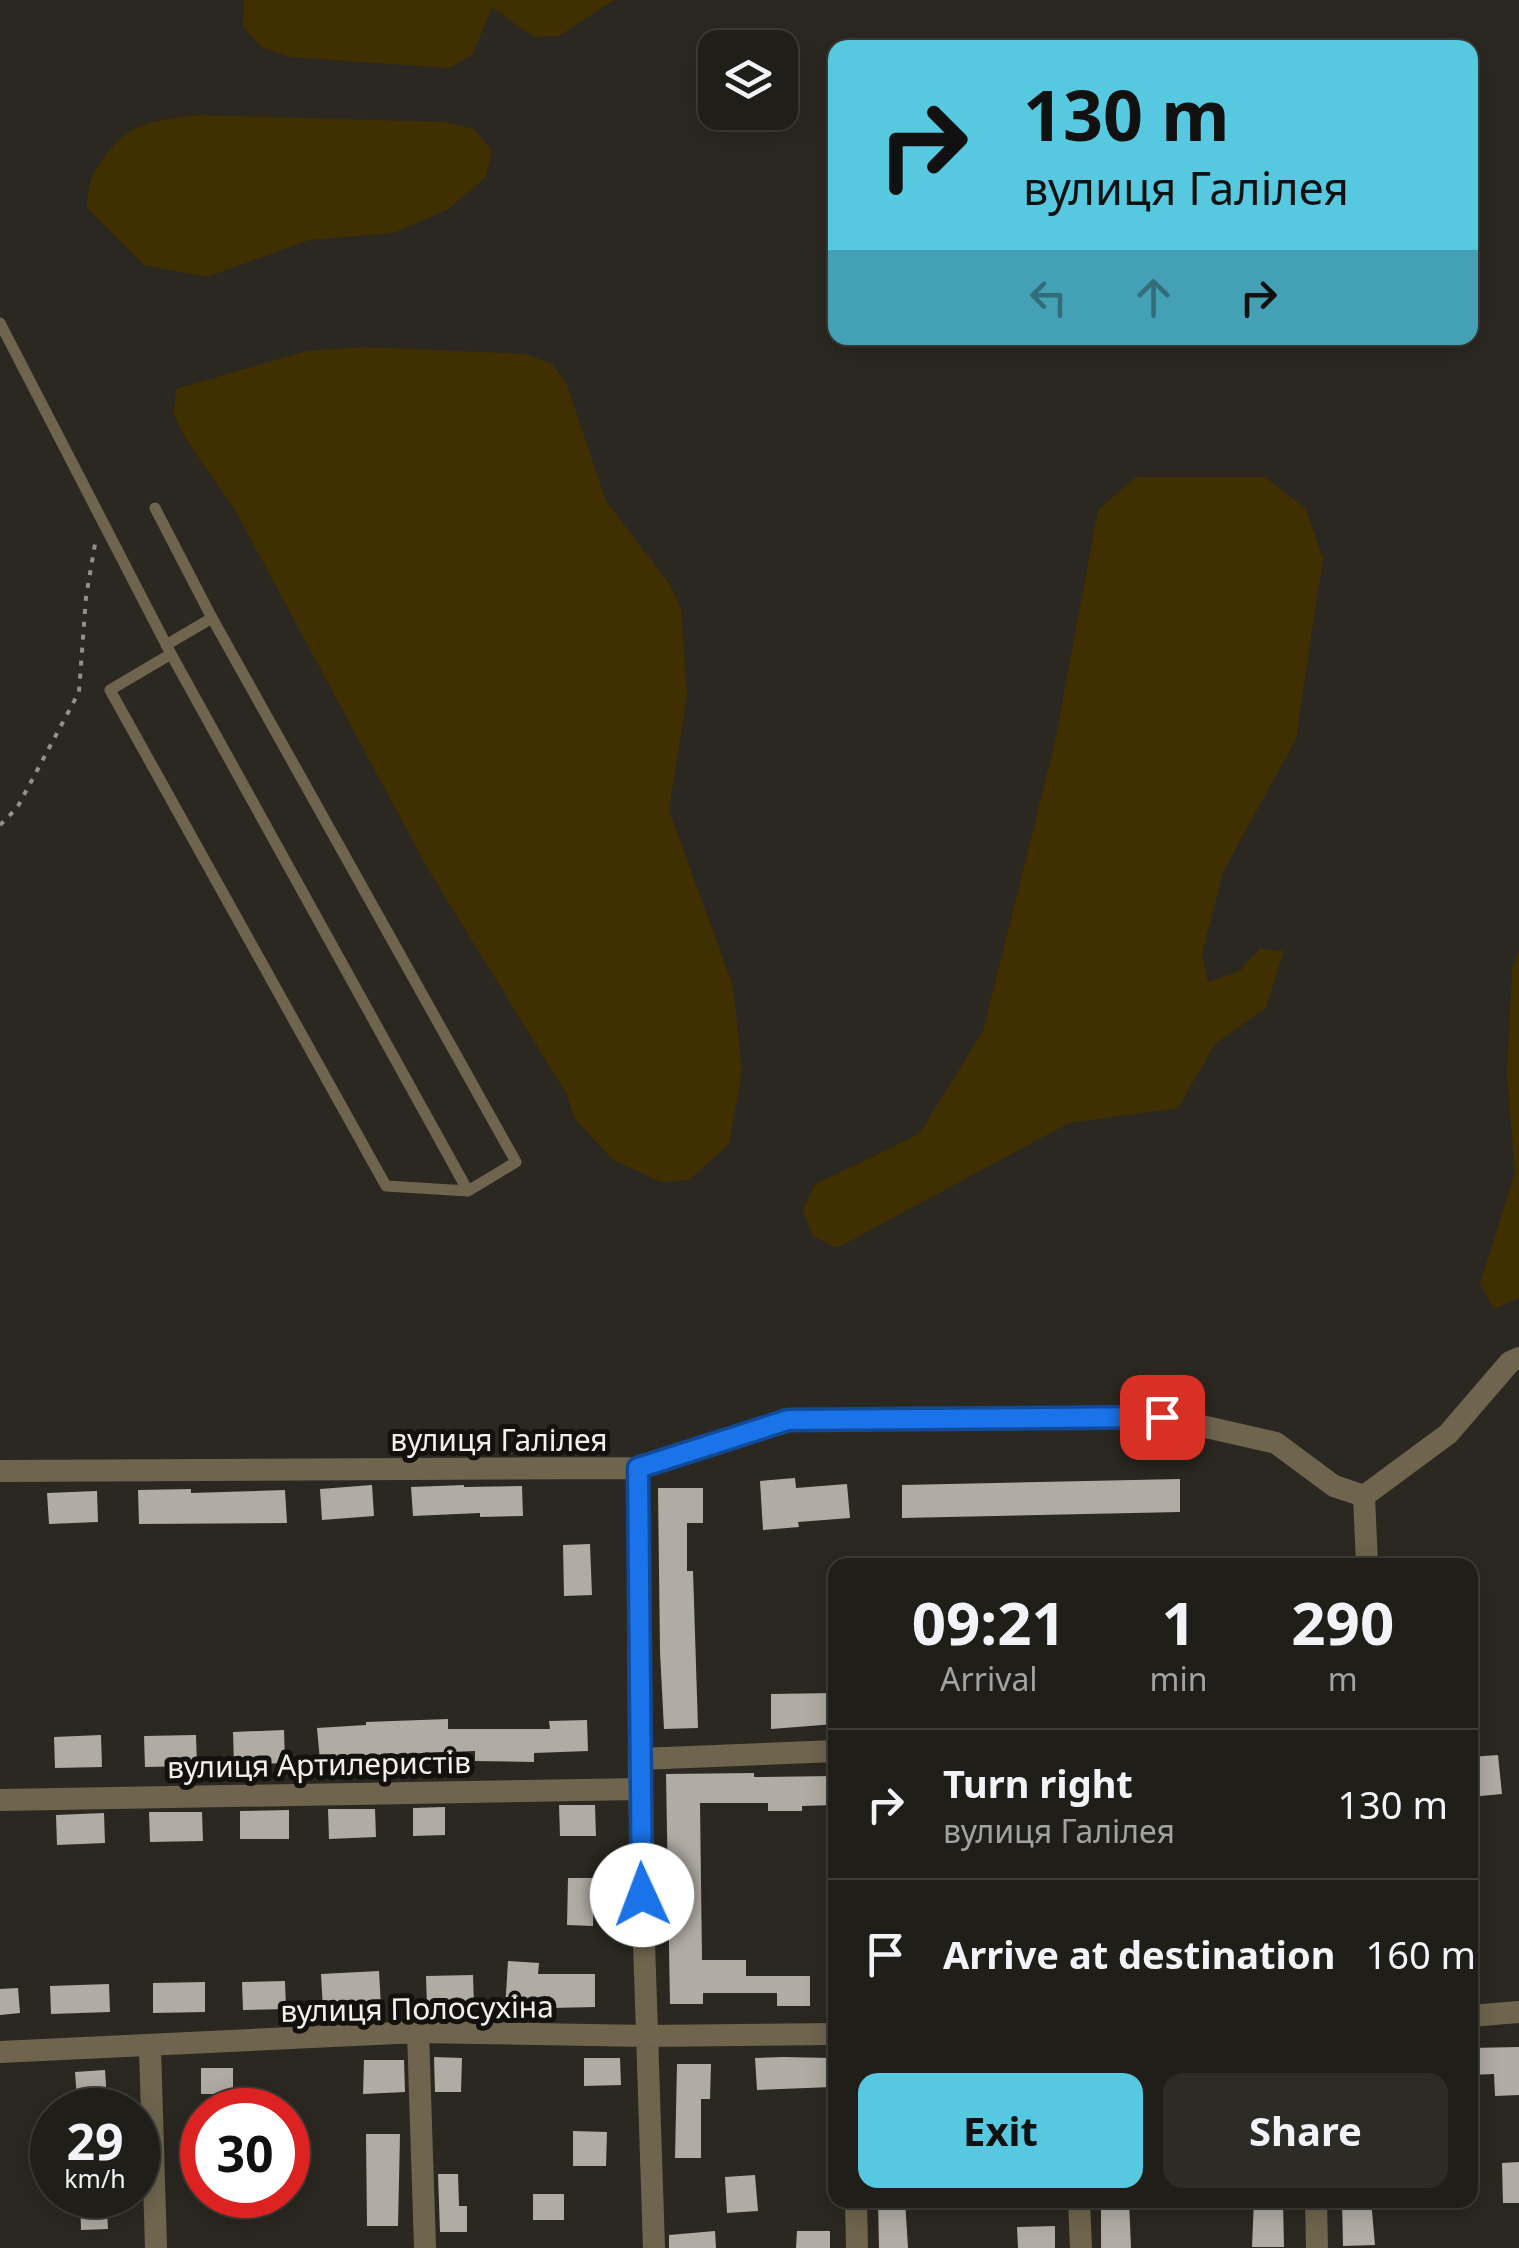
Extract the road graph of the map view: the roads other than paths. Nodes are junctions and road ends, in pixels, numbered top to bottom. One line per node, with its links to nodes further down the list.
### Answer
1 (0, 323): 4 (lane)
2 (156, 508): 3 (lane)
3 (212, 618): 4 (lane); 5 (lane)
4 (168, 650): 5 (lane); 5 (lane)
5 (468, 1191)
6 (1519, 1358): 9 (street)
7 (638, 1468): 8 (street, вулиця Галілея); 9 (street, вулиця Галілея); 12 (street)
8 (0, 1471)
9 (1364, 1496): 10 (street)
10 (1367, 1558)
11 (828, 1751): 12 (street)
12 (640, 1759): 13 (street)
13 (638, 1789): 14 (street, вулиця Артилеристів); 19 (street)
14 (0, 1800)
15 (1519, 2012): 16 (street)
16 (1478, 2015)
17 (418, 2032): 19 (street, вулиця Полосухіна); 20 (street, вулиця Полосухіна); 26 (street)
18 (828, 2034): 19 (street, вулиця Полосухіна)
19 (646, 2036): 27 (street)
20 (150, 2048): 21 (street, вулиця Полосухіна); 25 (street)
21 (0, 2052)
22 (856, 2208): 28 (street)
23 (1079, 2208): 29 (street)
24 (1316, 2208): 30 (street)
25 (156, 2248)
26 (425, 2248)
27 (654, 2248)
28 (858, 2248)
29 (1081, 2248)
30 (1317, 2248)

